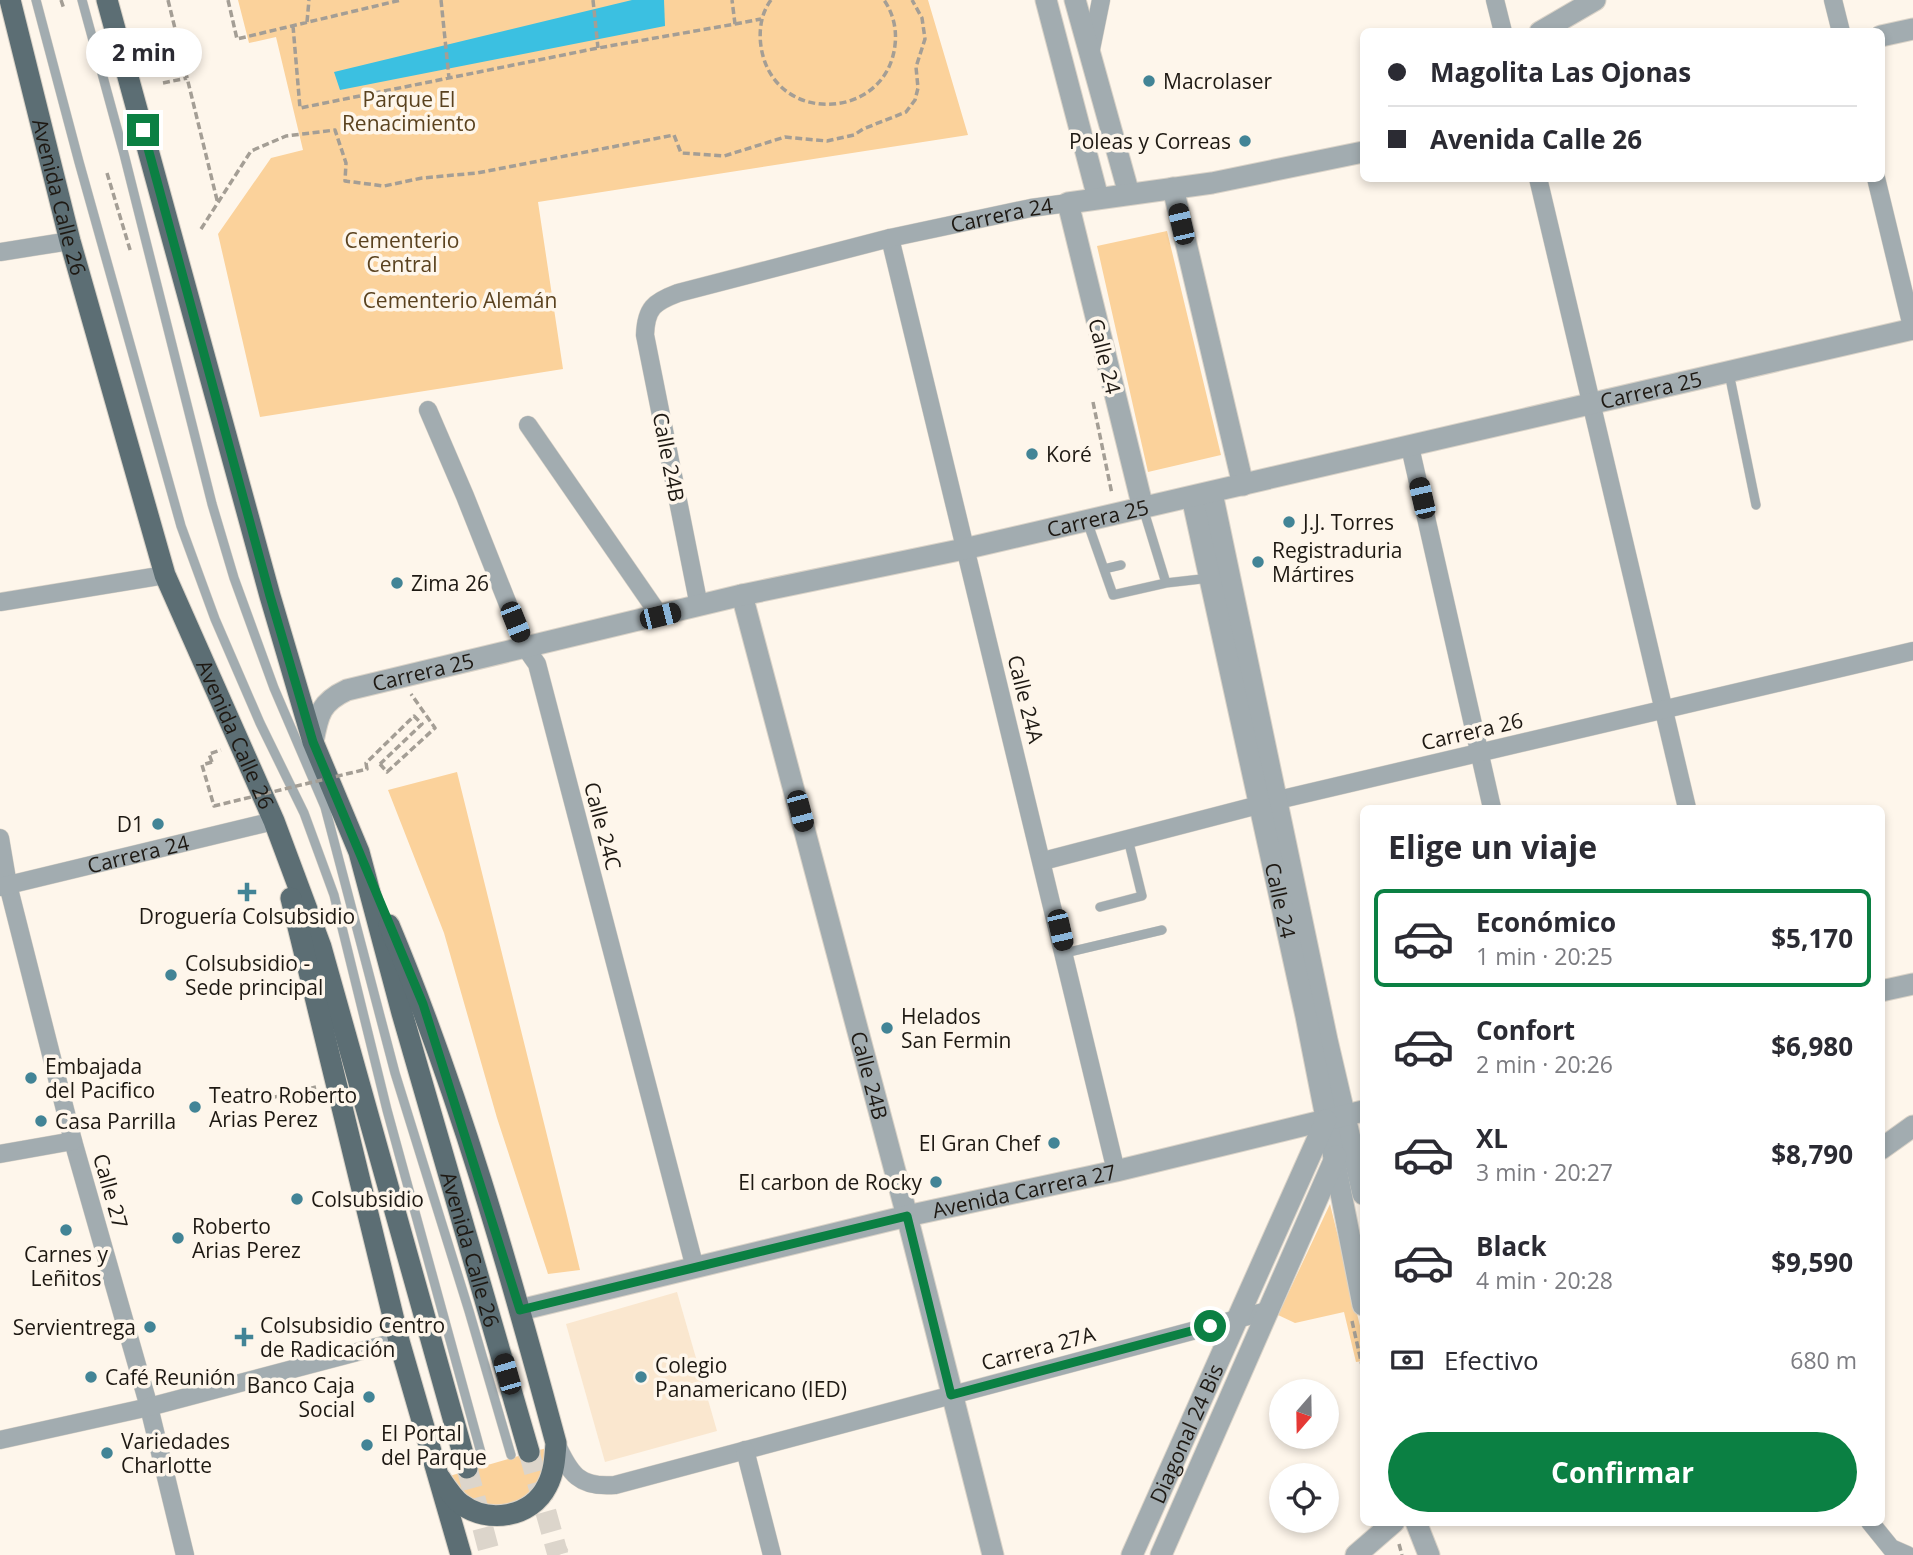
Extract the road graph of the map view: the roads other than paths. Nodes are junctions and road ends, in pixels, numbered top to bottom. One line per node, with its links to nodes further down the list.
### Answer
1 (10, 0): 27 (main road, Avenida Calle 26)
2 (36, 0): 93 (lane)
3 (82, 0): 92 (lane)
4 (107, 0): 56 (main road, Avenida Calle 26)
5 (1046, 0): 24 (street)
6 (1076, 0): 16 (street)
7 (1101, 0): 16 (street)
8 (1495, 0): 11 (street)
9 (1595, 0): 12 (street)
10 (1833, 0): 13 (street)
11 (1502, 28)
12 (1547, 28)
13 (1840, 28)
14 (1913, 29): 15 (street)
15 (1885, 35)
16 (1090, 54): 23 (street)
17 (1360, 141): 19 (street)
18 (1360, 153): 19 (street, Carrera 24)
19 (1333, 158): 22 (street, Carrera 24)
20 (1539, 182): 32 (street)
21 (1877, 182): 30 (street)
22 (1173, 188): 23 (street, Carrera 24); 36 (street)
23 (1129, 194): 24 (street, Carrera 24)
24 (1098, 198): 25 (street, Carrera 24)
25 (1068, 203): 26 (street, Carrera 24); 39 (street, Calle 24)
26 (891, 238): 29 (street, Carrera 24); 41 (street, Calle 24A)
27 (70, 241): 28 (street); 46 (main road, Avenida Calle 26)
28 (0, 252)
29 (651, 308): 51 (street, Calle 24B)
30 (1913, 330): 31 (street, Carrera 25)
31 (1729, 373): 32 (street, Carrera 25); 38 (lane)
32 (1592, 405): 35 (street, Carrera 25); 55 (street)
33 (428, 410): 53 (street, Calle 24C)
34 (528, 425): 52 (street)
35 (1410, 447): 36 (street, Carrera 25); 57 (street)
36 (1243, 485): 37 (street, Carrera 25)
37 (1202, 495): 39 (street, Carrera 25); 47 (street, Calle 24); 58 (street, Calle 24)
38 (1756, 505)
39 (1143, 508): 40 (street, Carrera 25); 42 (lane)
40 (1087, 521): 41 (street, Carrera 25); 45 (lane)
41 (964, 549): 49 (street, Carrera 25); 65 (street, Calle 24A)
42 (1158, 558): 43 (lane); 48 (lane)
43 (1146, 561)
44 (1121, 565): 45 (lane)
45 (1104, 569): 48 (lane)
46 (164, 575): 50 (street); 61 (main road, Avenida Calle 26)
47 (1210, 578): 48 (lane); 58 (street, Calle 24)
48 (1166, 583)
49 (742, 595): 51 (street, Carrera 25); 80 (street, Calle 24B)
50 (0, 602)
51 (699, 606): 52 (street, Carrera 25)
52 (660, 616): 53 (street, Carrera 25)
53 (525, 647): 56 (street, Carrera 25); 81 (street, Calle 24C)
54 (1913, 651): 55 (street, Carrera 26)
55 (1664, 709): 57 (street, Carrera 26); 60 (street)
56 (313, 742): 64 (main road, Avenida Calle 26)
57 (1480, 752): 58 (street, Carrera 26); 59 (street)
58 (1269, 802): 63 (street, Carrera 26); 72 (street, Calle 24)
59 (1491, 805)
60 (1686, 805)
61 (274, 821): 66 (street, Carrera 24); 86 (main road); 93 (main road, Avenida Calle 26)
62 (0, 838): 66 (street, Calle 27)
63 (1128, 839): 65 (street, Carrera 26); 67 (lane)
64 (359, 852): 83 (main road); 92 (main road, Avenida Calle 26)
65 (1043, 860): 69 (street, Calle 24A)
66 (4, 886): 74 (street, Calle 27)
67 (1100, 907)
68 (1163, 930): 69 (lane)
69 (1065, 953): 78 (street, Calle 24A)
70 (1913, 984): 71 (street)
71 (1885, 990)
72 (1346, 1119): 77 (street, Calle 24); 78 (street, Avenida Carrera 27); 79 (street, Calle 24); 85 (street, Diagonal 24 Bis)
73 (1913, 1126): 75 (street)
74 (73, 1141): 76 (street); 88 (street, Calle 27)
75 (1885, 1146)
76 (0, 1154)
77 (1333, 1161): 82 (street, Calle 24); 84 (street, Diagonal 24 Bis)
78 (1116, 1171): 80 (street, Avenida Carrera 27)
79 (1360, 1181)
80 (907, 1216): 81 (street, Avenida Carrera 27); 87 (street, Calle 24B)
81 (695, 1268): 83 (street, Avenida Carrera 27)
82 (1360, 1291)
83 (520, 1310): 90 (main road)
84 (1267, 1311): 85 (street, Carrera 27A); 104 (street, Diagonal 24 Bis)
85 (1236, 1319): 87 (street, Carrera 27A); 103 (street, Diagonal 24 Bis)
86 (399, 1341): 88 (street); 94 (main road)
87 (951, 1395): 91 (street, Carrera 27A); 102 (street, Calle 24B)
88 (149, 1407): 89 (street); 99 (street, Calle 27)
89 (0, 1440)
90 (556, 1443): 91 (street, Carrera 27A); 94 (main road)
91 (745, 1450): 101 (street)
92 (520, 1454)
93 (475, 1464)
94 (440, 1478): 100 (main road)
95 (1389, 1526): 105 (street)
96 (1418, 1526): 106 (street)
97 (1429, 1526): 106 (street)
98 (1873, 1526): 107 (street)
99 (185, 1555)
100 (461, 1555)
101 (772, 1555)
102 (993, 1555)
103 (1132, 1555)
104 (1161, 1555)
105 (1356, 1555)
106 (1431, 1555)
107 (1907, 1555)

